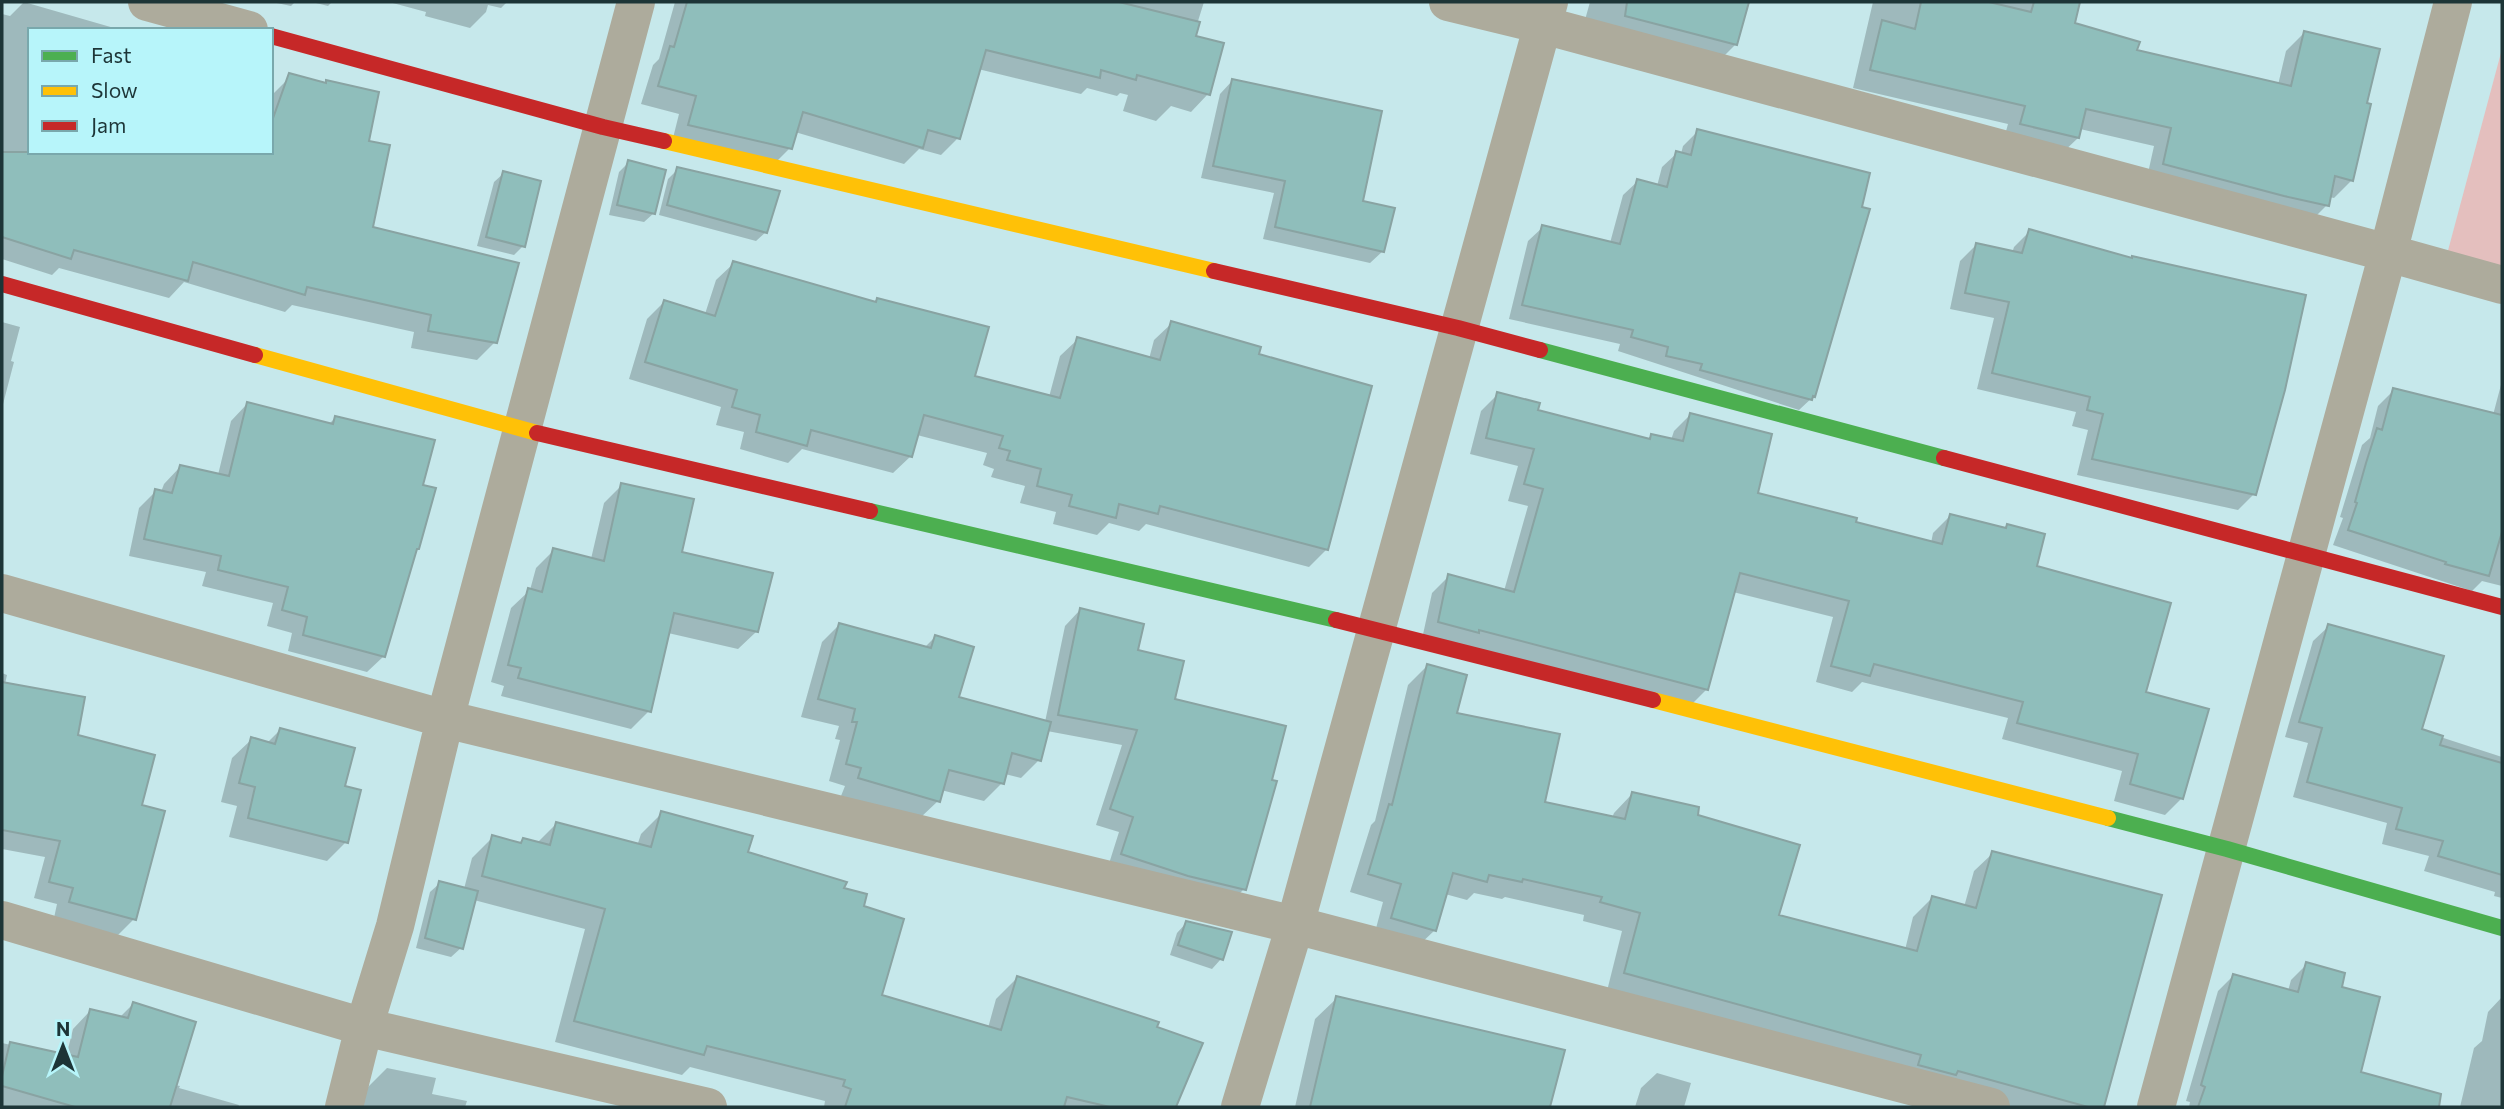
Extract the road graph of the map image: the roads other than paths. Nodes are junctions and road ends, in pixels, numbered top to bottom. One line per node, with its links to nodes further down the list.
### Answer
1 (147, 2): 6 (street)
2 (636, 2): 8 (street)
3 (1448, 2): 5 (street)
4 (2454, 2): 9 (street)
5 (1546, 13): 9 (street); 12 (street)
6 (242, 28)
7 (273, 37): 8 (street)
8 (603, 127): 12 (street); 13 (street)
9 (2388, 253): 11 (street); 14 (street)
10 (2, 284): 13 (street)
11 (2502, 285)
12 (1458, 328): 14 (street); 17 (street)
13 (523, 430): 17 (street); 18 (street)
14 (2306, 553): 16 (street); 19 (street)
15 (2, 593): 18 (street)
16 (2502, 607)
17 (1377, 629): 19 (street); 21 (street)
18 (445, 719): 21 (street); 23 (street)
19 (2227, 849): 22 (street); 28 (street)
20 (2, 920): 23 (street)
21 (1295, 925): 26 (street); 27 (street)
22 (2502, 928)
23 (364, 1027): 24 (street); 25 (street)
24 (344, 1107)
25 (708, 1107)
26 (1240, 1107)
27 (1991, 1107)
28 (2156, 1107)

